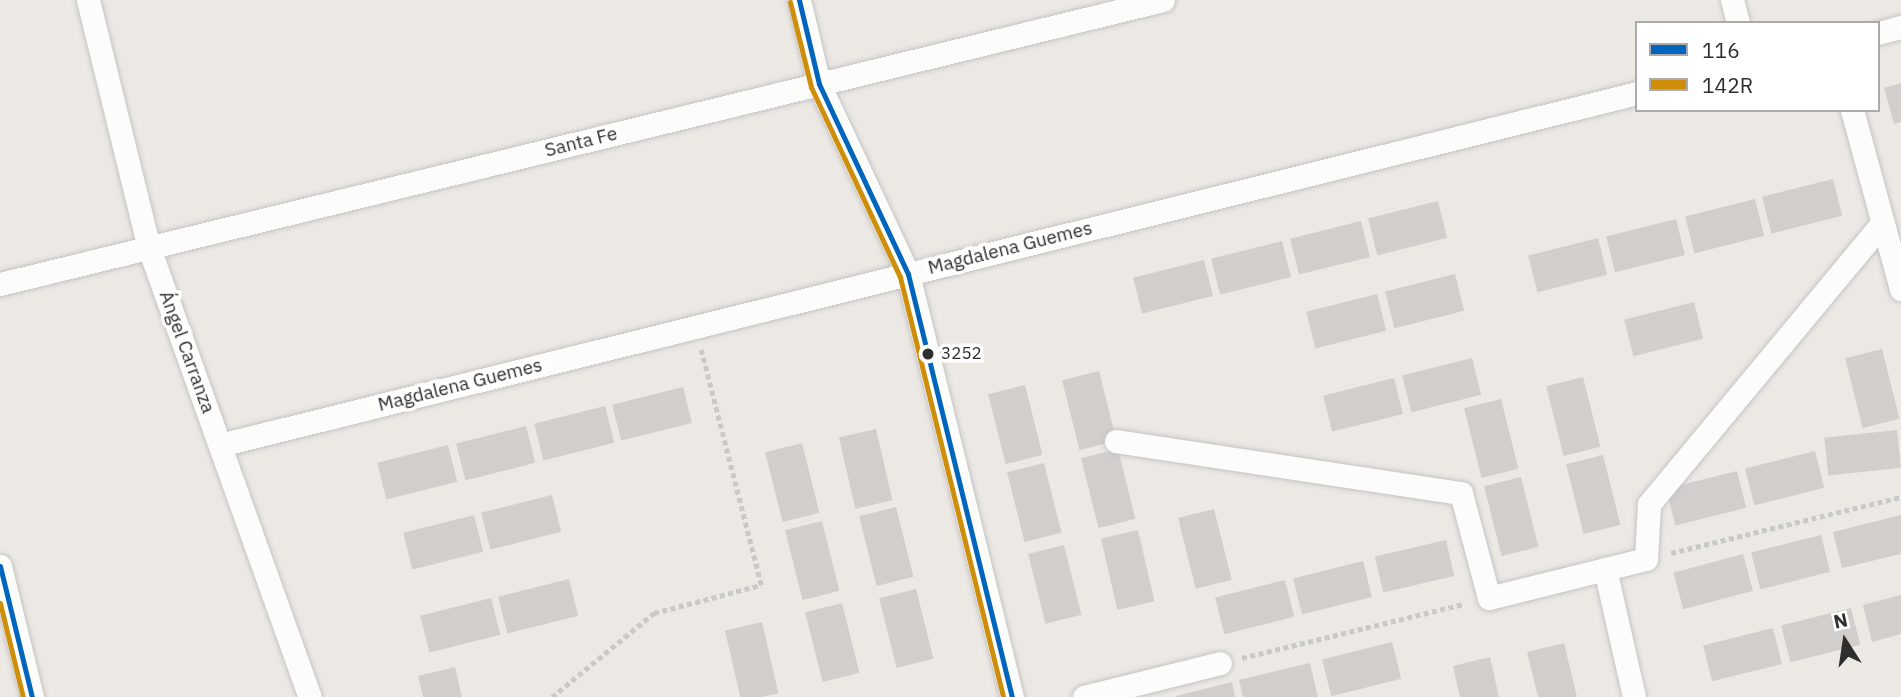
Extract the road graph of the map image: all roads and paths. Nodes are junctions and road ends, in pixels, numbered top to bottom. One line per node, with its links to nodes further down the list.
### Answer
1 (88, 0): 12 (street, Ángel Carranza)
2 (799, 0): 8 (street)
3 (1163, 0): 8 (street, Santa Fe)
4 (1732, 0): 5 (street)
5 (1737, 21)
6 (1901, 27): 7 (street)
7 (1880, 32)
8 (819, 84): 12 (street, Santa Fe); 13 (street)
9 (1635, 93): 13 (street, Magdalena Guemes)
10 (1853, 112): 11 (street)
11 (1882, 223): 15 (street); 20 (street)
12 (149, 248): 14 (street, Santa Fe); 18 (street, Ángel Carranza)
13 (908, 274): 16 (street, Magdalena Guemes); 29 (street)
14 (0, 284)
15 (1901, 289)
16 (694, 327): 18 (street, Magdalena Guemes); 28 (path)
17 (1116, 441): 23 (street)
18 (220, 445): 27 (street, Ángel Carranza)
19 (1901, 497): 20 (path)
20 (1646, 559): 22 (street)
21 (0, 566): 26 (street)
22 (1605, 569): 23 (street); 31 (street)
23 (1489, 597): 24 (path)
24 (1220, 663): 25 (street)
25 (1148, 689): 30 (street)
26 (32, 697)
27 (310, 697)
28 (552, 697)
29 (1012, 697)
30 (1084, 697)
31 (1634, 697)

